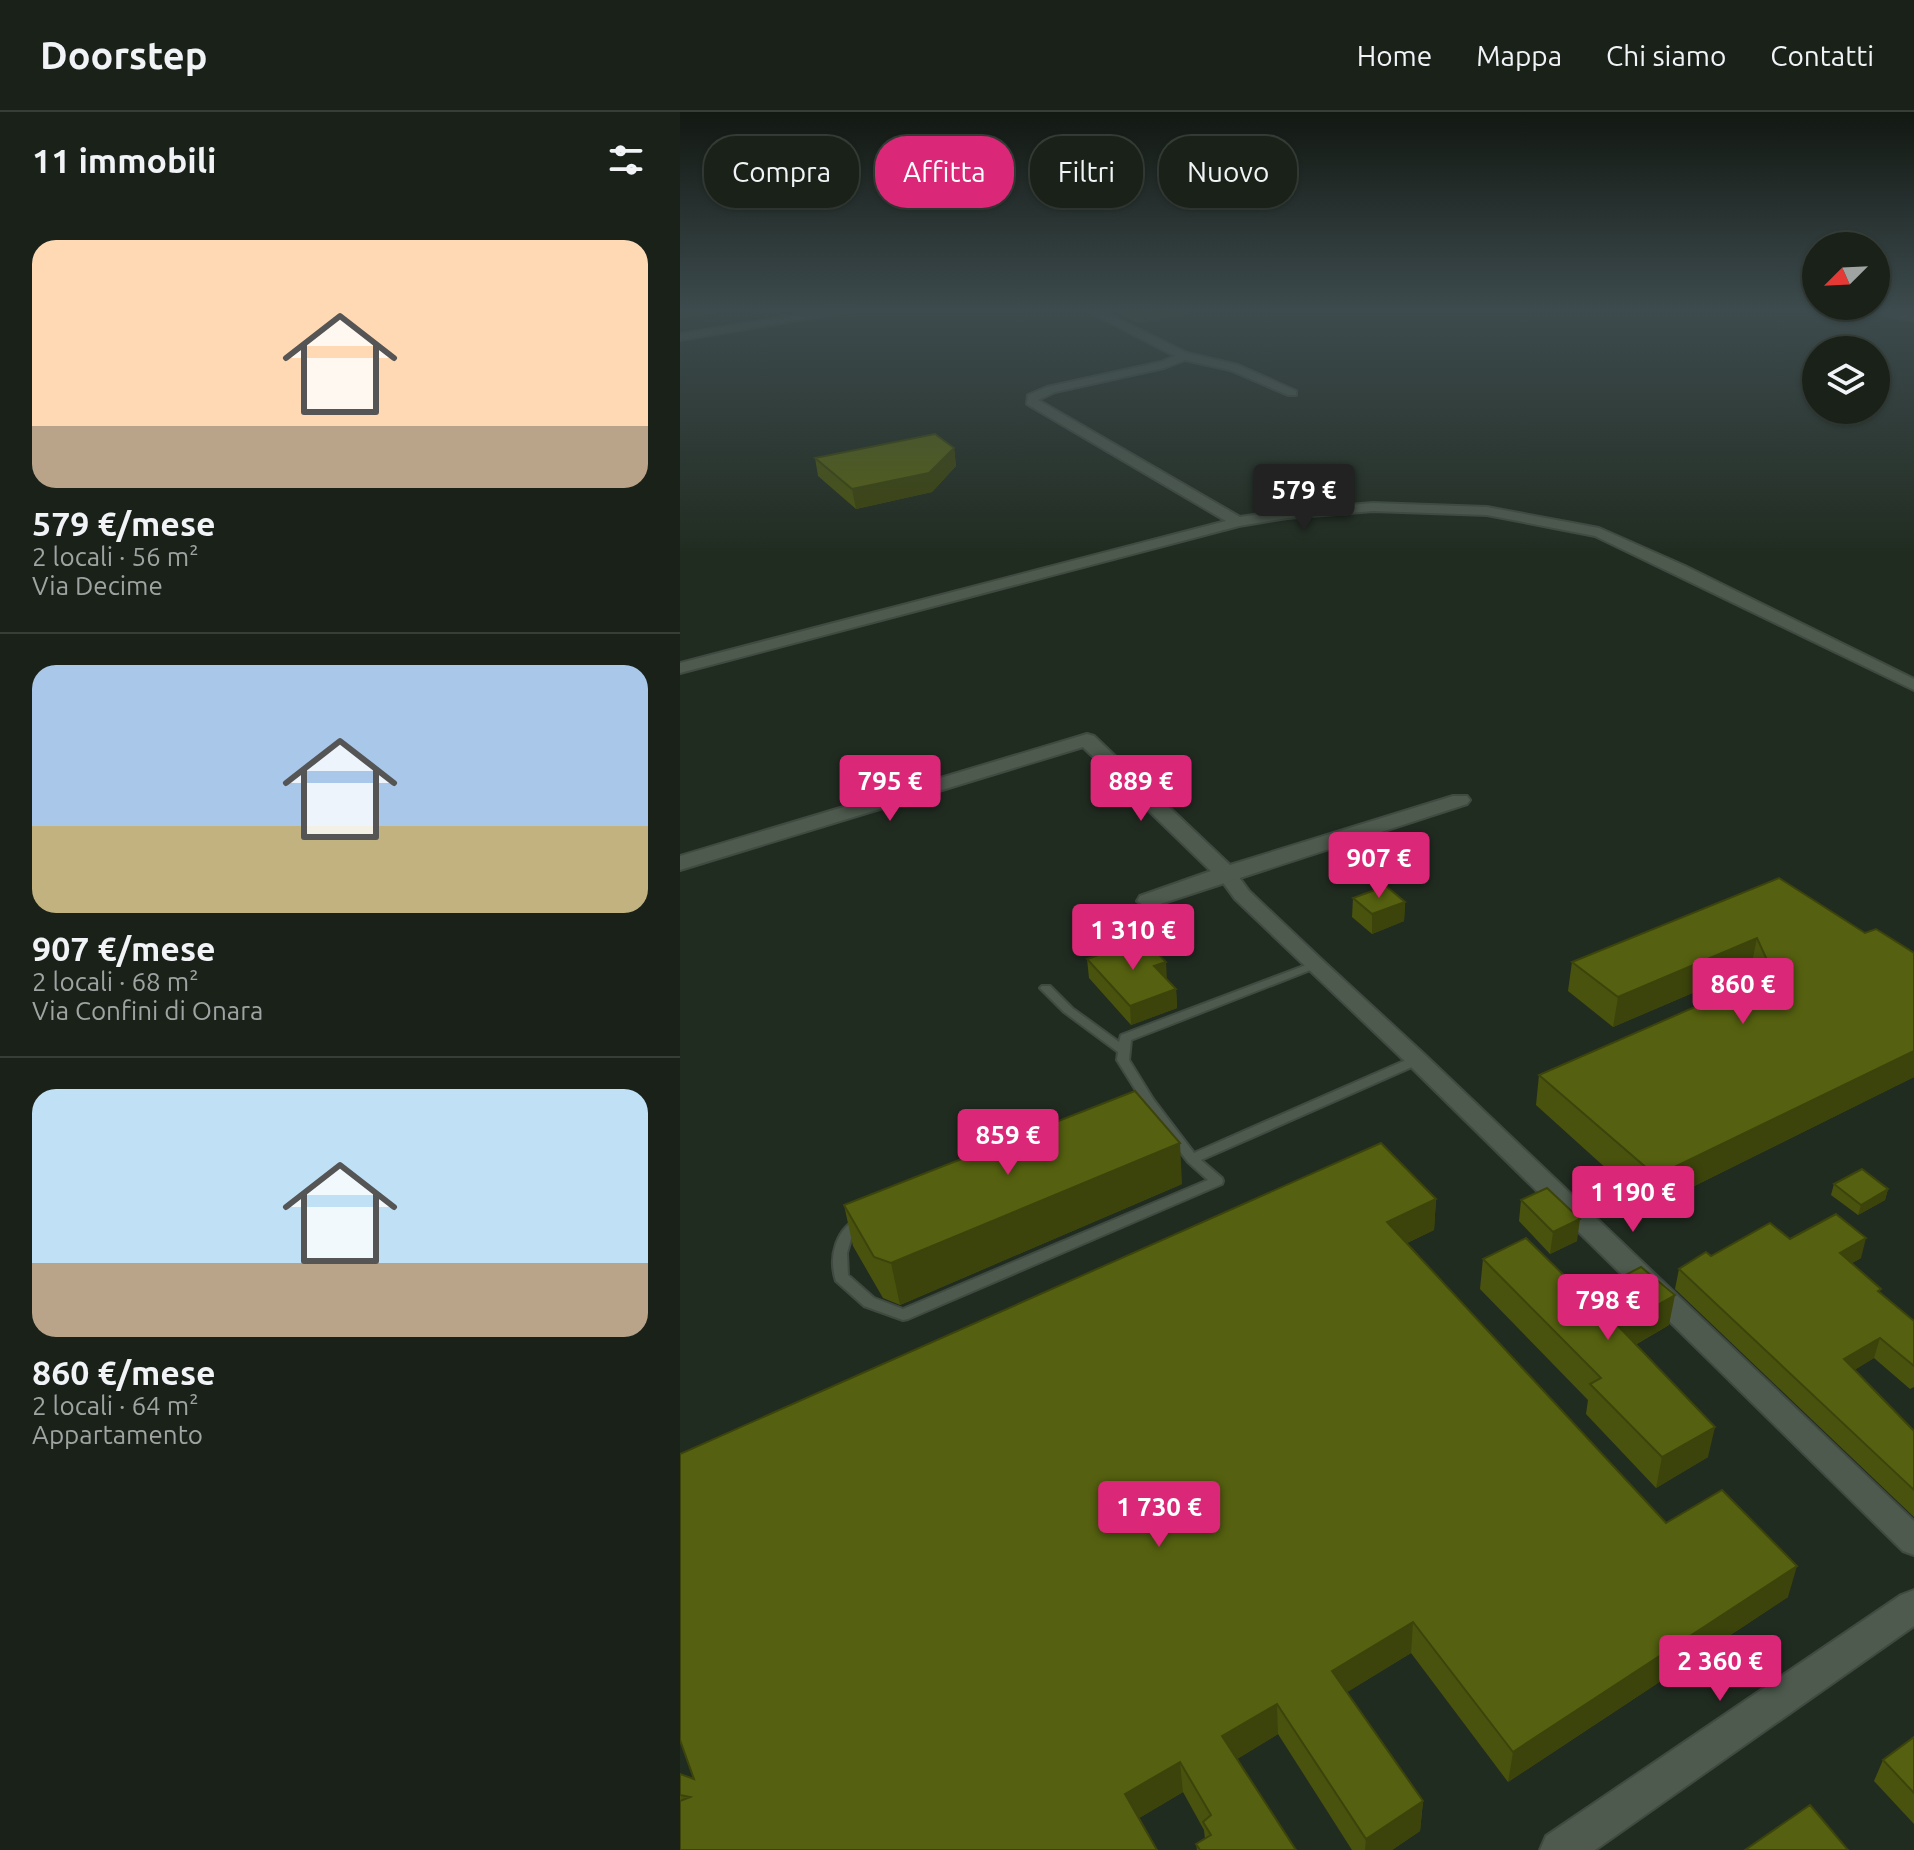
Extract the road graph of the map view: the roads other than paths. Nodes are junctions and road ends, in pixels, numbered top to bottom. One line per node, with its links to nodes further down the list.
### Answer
1 (1055, 389): 4 (street)
2 (1283, 389): 3 (street)
3 (1292, 393)
4 (1238, 522): 5 (street); 6 (street)
5 (680, 668)
6 (1914, 685)
7 (1460, 800): 9 (street)
8 (680, 863): 9 (street)
9 (1226, 873): 10 (street); 11 (street)
10 (1148, 901)
11 (1314, 965): 13 (lane); 14 (street)
12 (1046, 988): 13 (lane)
13 (1124, 1051): 15 (lane)
14 (1417, 1060): 17 (lane); 19 (street)
15 (1149, 1102): 16 (lane); 17 (lane)
16 (1120, 1114)
17 (1192, 1159): 18 (lane)
18 (875, 1214)
19 (1914, 1541)
20 (1914, 1606): 21 (street)
21 (1560, 1850)

